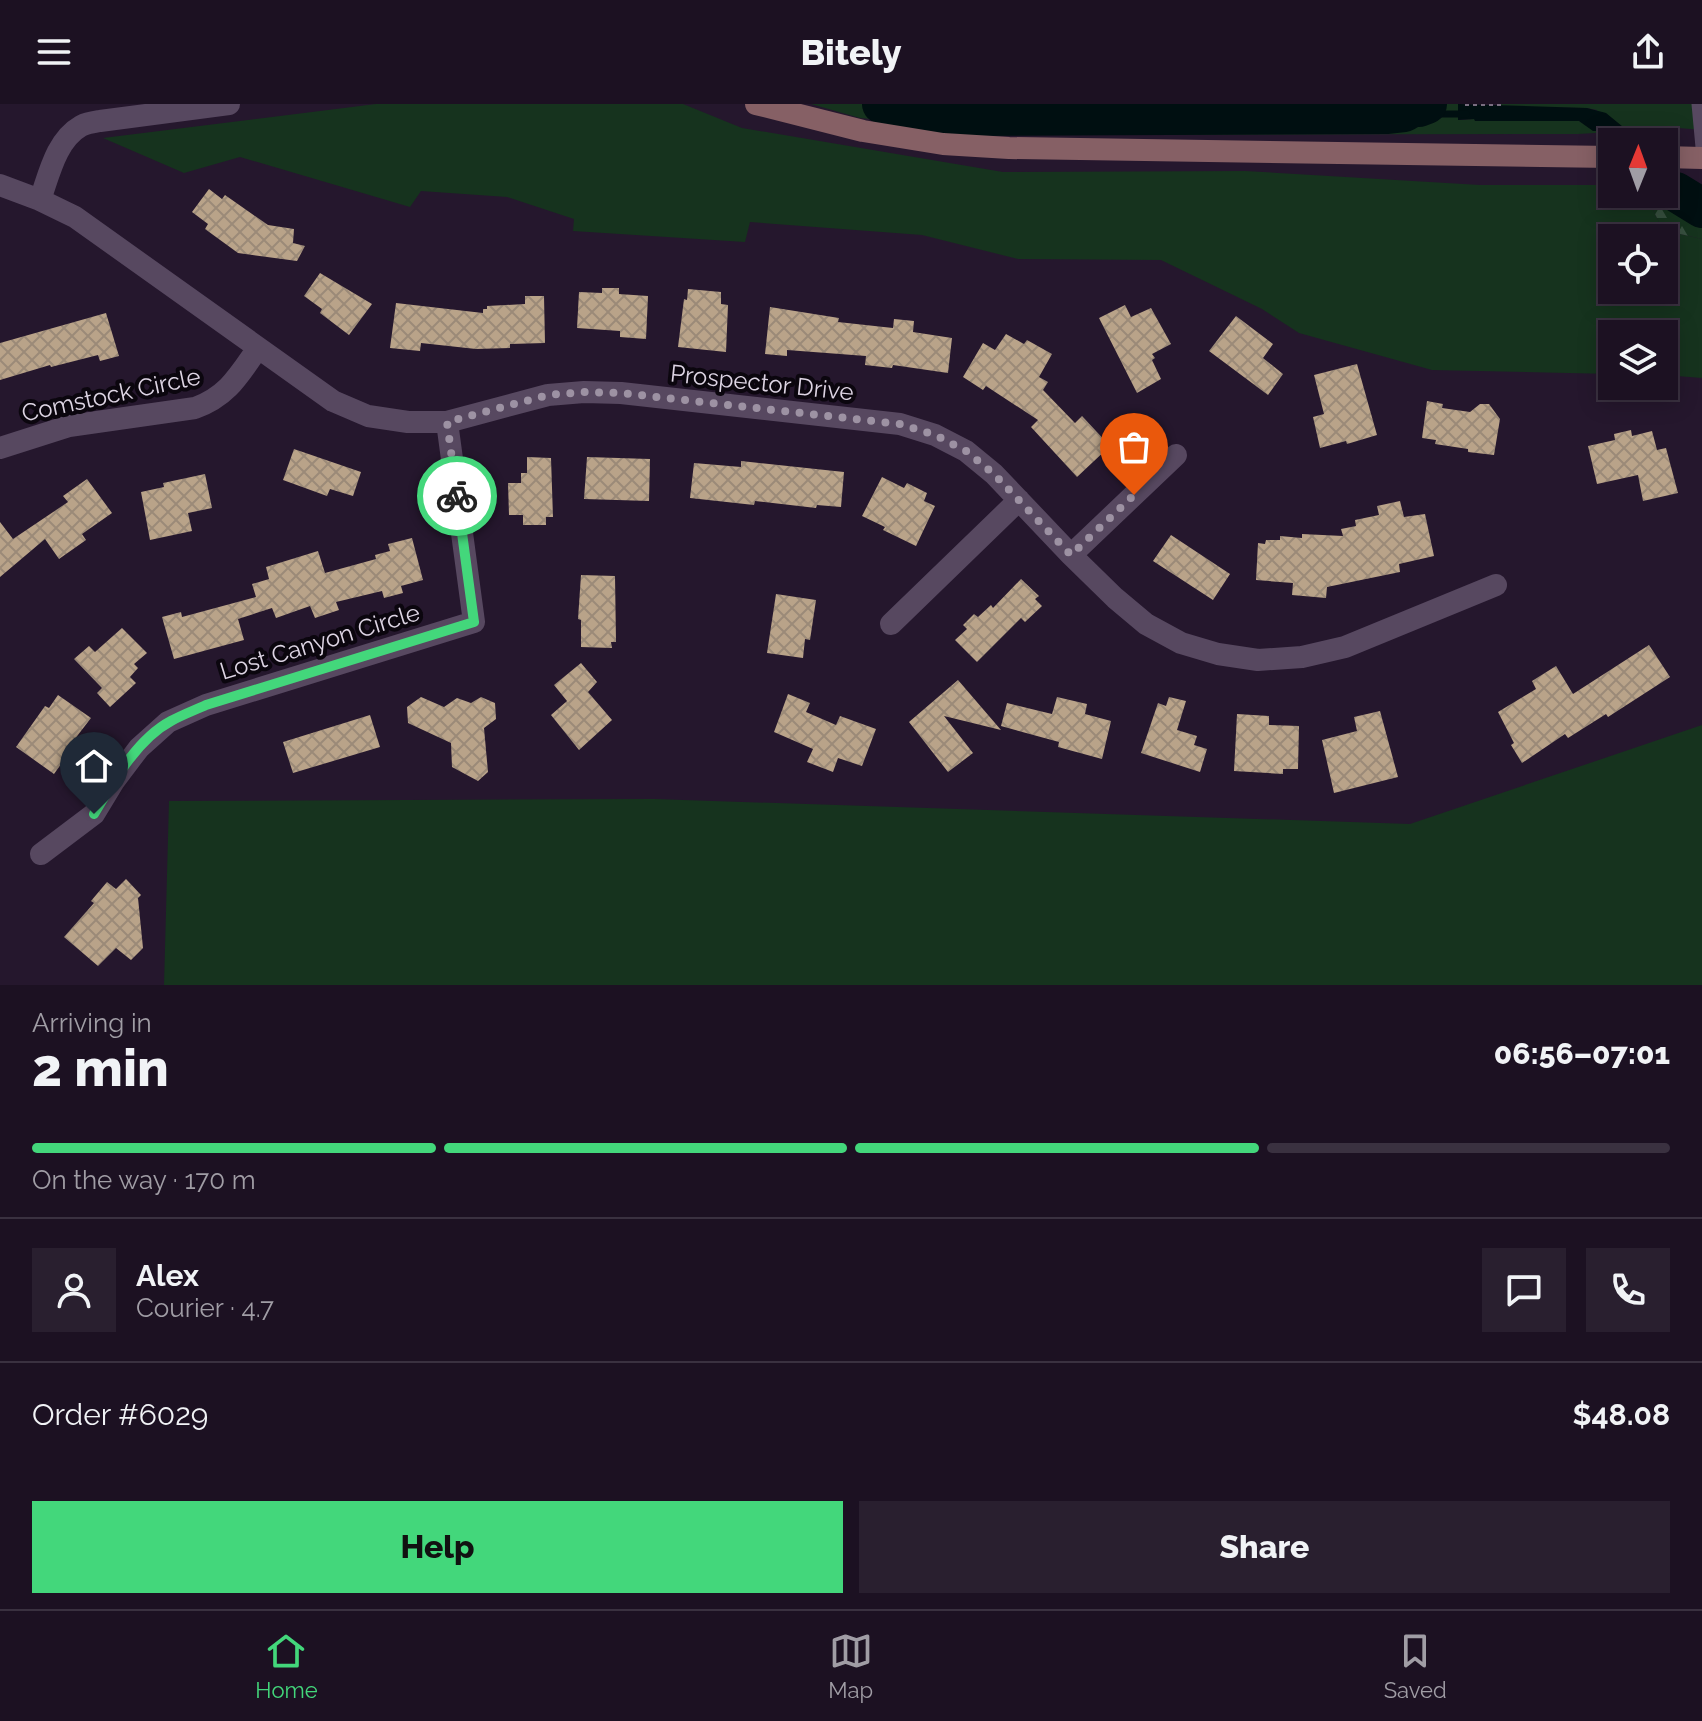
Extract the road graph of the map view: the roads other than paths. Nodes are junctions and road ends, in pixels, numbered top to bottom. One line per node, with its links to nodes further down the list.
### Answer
1 (229, 104): 8 (street)
2 (756, 104): 4 (main road)
3 (1697, 104): 6 (lane)
4 (1598, 157)
5 (1678, 157): 6 (main road)
6 (1702, 158)
7 (0, 185): 8 (street, Prospector Drive)
8 (40, 200): 9 (street, Prospector Drive)
9 (258, 348): 10 (street, Prospector Drive); 11 (street, Comstock Circle)
10 (447, 422): 13 (street, Prospector Drive); 17 (street, Lost Canyon Circle)
11 (0, 448)
12 (1176, 455): 14 (street)
13 (1019, 500): 14 (street, Prospector Drive); 16 (street)
14 (1071, 555): 15 (street, Prospector Drive)
15 (1496, 585)
16 (891, 624)
17 (41, 854)

